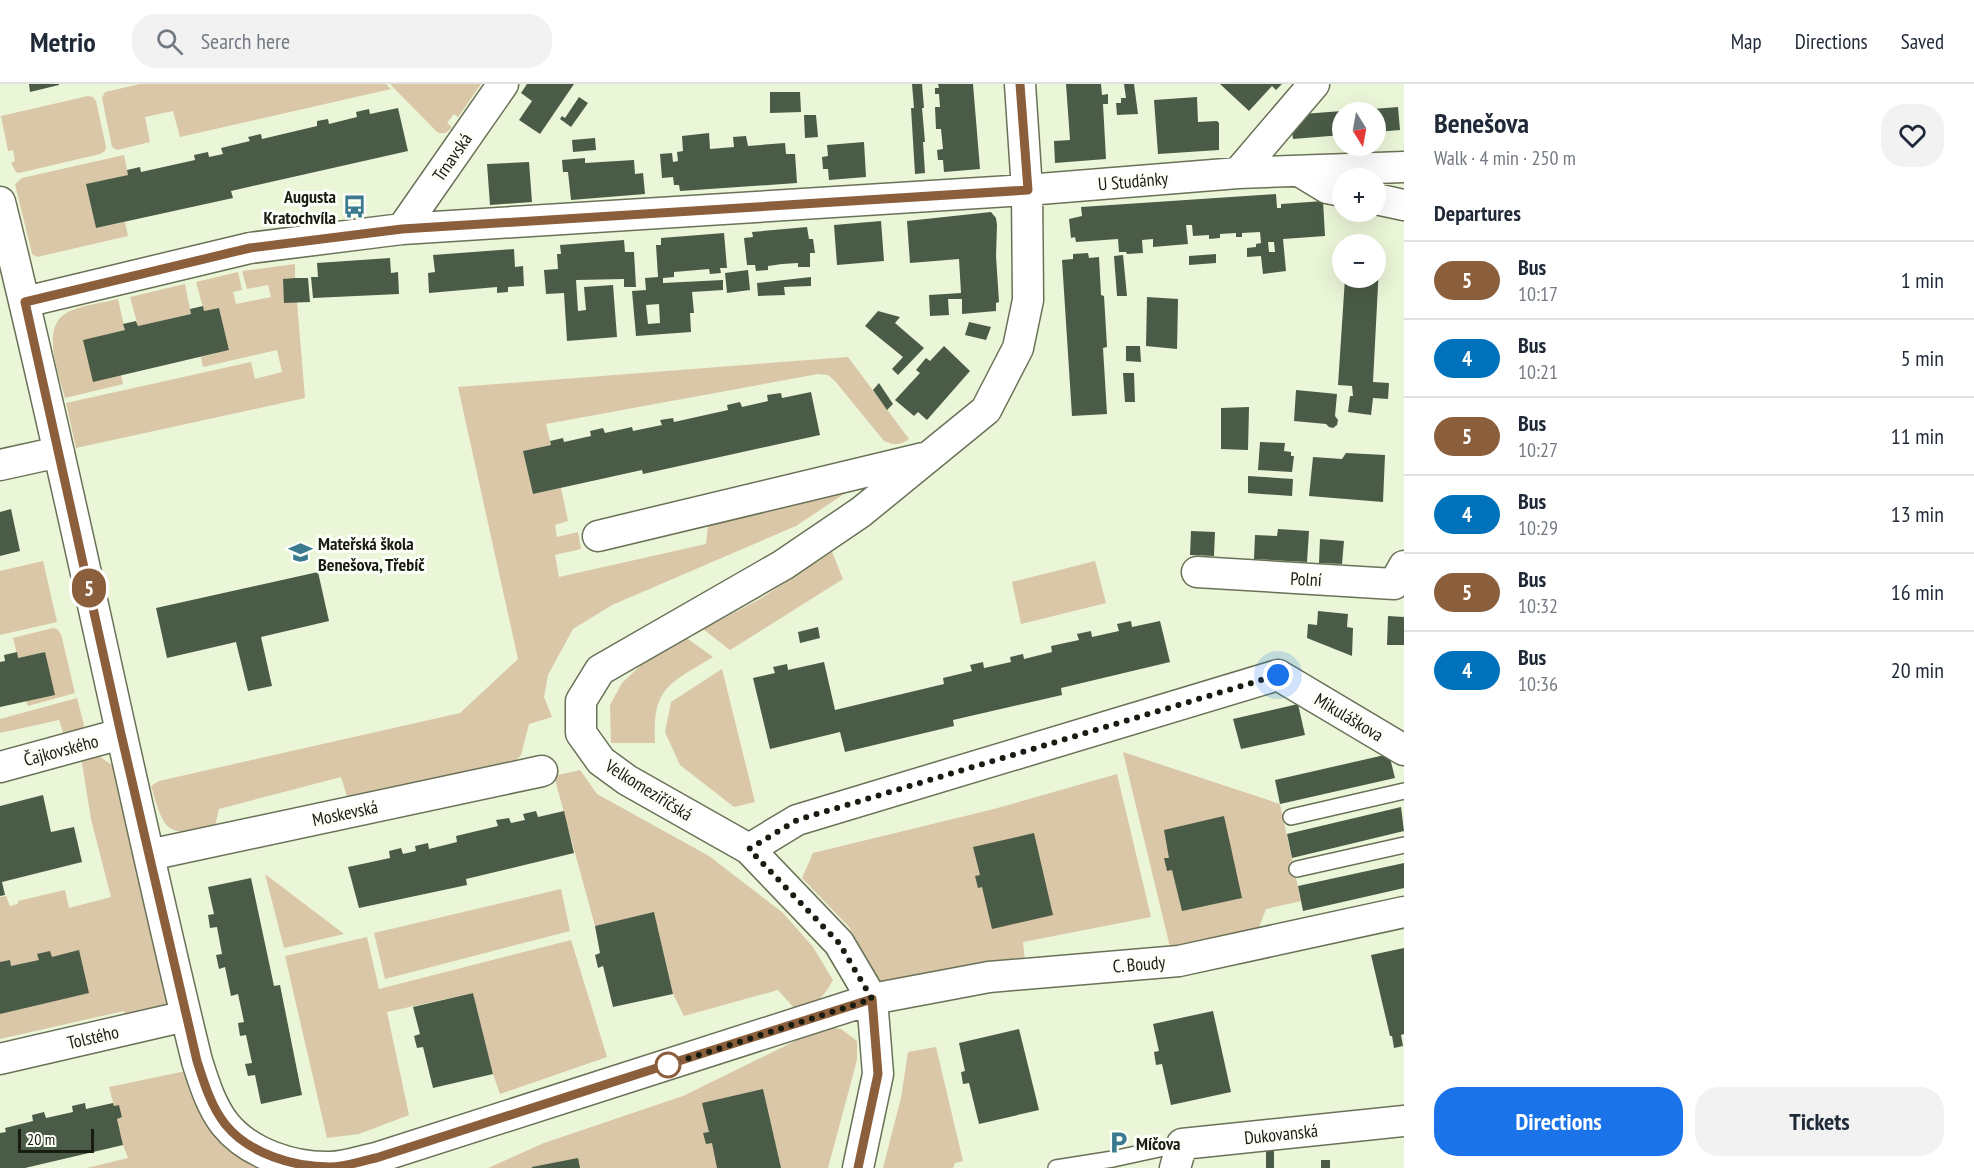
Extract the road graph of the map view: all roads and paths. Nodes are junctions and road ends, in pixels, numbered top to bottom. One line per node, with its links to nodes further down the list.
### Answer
1 (503, 84): 12 (street, Trnavská)
2 (1020, 84): 8 (street, Velkomeziříčská)
3 (1314, 84): 6 (street)
4 (1404, 166): 5 (street, U Studánky)
5 (1298, 170): 6 (street, U Studánky); 7 (street)
6 (1238, 173): 8 (street, U Studánky)
7 (1332, 189)
8 (1028, 190): 12 (street, U Studánky); 15 (street, Velkomeziříčská)
9 (0, 201): 13 (street, C. Boudy)
10 (1386, 201): 11 (street)
11 (1404, 205)
12 (402, 229): 13 (street, U Studánky)
13 (25, 302): 14 (street, C. Boudy)
14 (58, 452): 16 (street); 20 (street, C. Boudy)
15 (932, 456): 17 (street, Velkomeziříčská); 27 (street, Velkomeziříčská)
16 (0, 465)
17 (598, 536)
18 (1404, 566): 19 (street, Polní)
19 (1197, 572)
20 (121, 734): 22 (street, Čajkovského); 28 (street, C. Boudy)
21 (1404, 750): 27 (street, Mikuláškova)
22 (0, 767)
23 (542, 771): 28 (street, Moskevská)
24 (1404, 791): 25 (lane)
25 (1291, 817)
26 (1404, 845): 29 (lane)
27 (749, 849): 31 (street, Velkomeziříčská)
28 (149, 855): 32 (street, C. Boudy)
29 (1298, 869)
30 (1404, 912): 31 (street, C. Boudy)
31 (872, 999): 32 (street, C. Boudy); 37 (street, Velkomeziříčská)
32 (186, 1016): 33 (street, Tolstého)
33 (0, 1059)
34 (1404, 1121): 35 (street, Dukovanská)
35 (1178, 1156): 36 (lane)
36 (1112, 1164): 38 (lane)
37 (858, 1168)
38 (1056, 1168)

